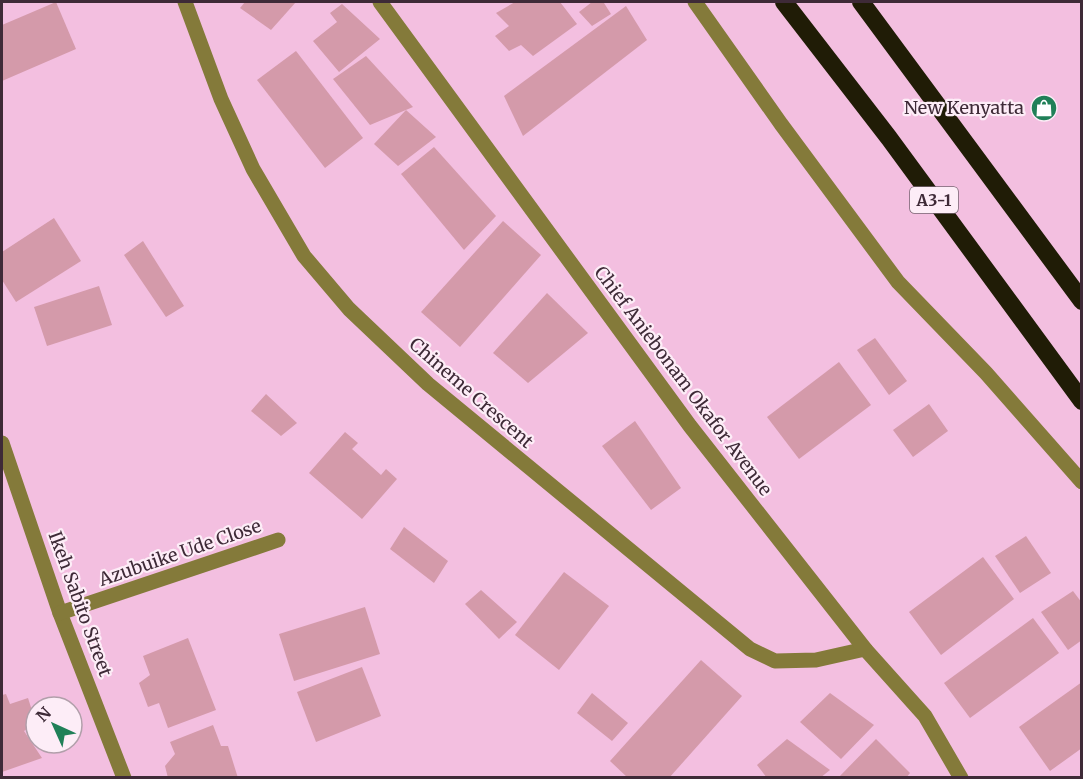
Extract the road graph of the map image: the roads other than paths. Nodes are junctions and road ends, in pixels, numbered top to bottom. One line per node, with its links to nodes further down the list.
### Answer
1 (185, 2): 12 (street, Chineme Crescent)
2 (380, 2): 12 (street, Chief Aniebonam Okafor Avenue)
3 (695, 2): 9 (street)
4 (784, 2): 7 (highway, A3-1)
5 (861, 2): 6 (highway)
6 (1082, 301)
7 (1082, 401)
8 (2, 443): 11 (street, Ikeh Sabito Street)
9 (1082, 482)
10 (278, 540): 11 (street, Azubuike Ude Close)
11 (60, 613): 13 (street, Ikeh Sabito Street)
12 (865, 649): 14 (street, Chief Aniebonam Okafor Avenue)
13 (124, 777)
14 (960, 777)

